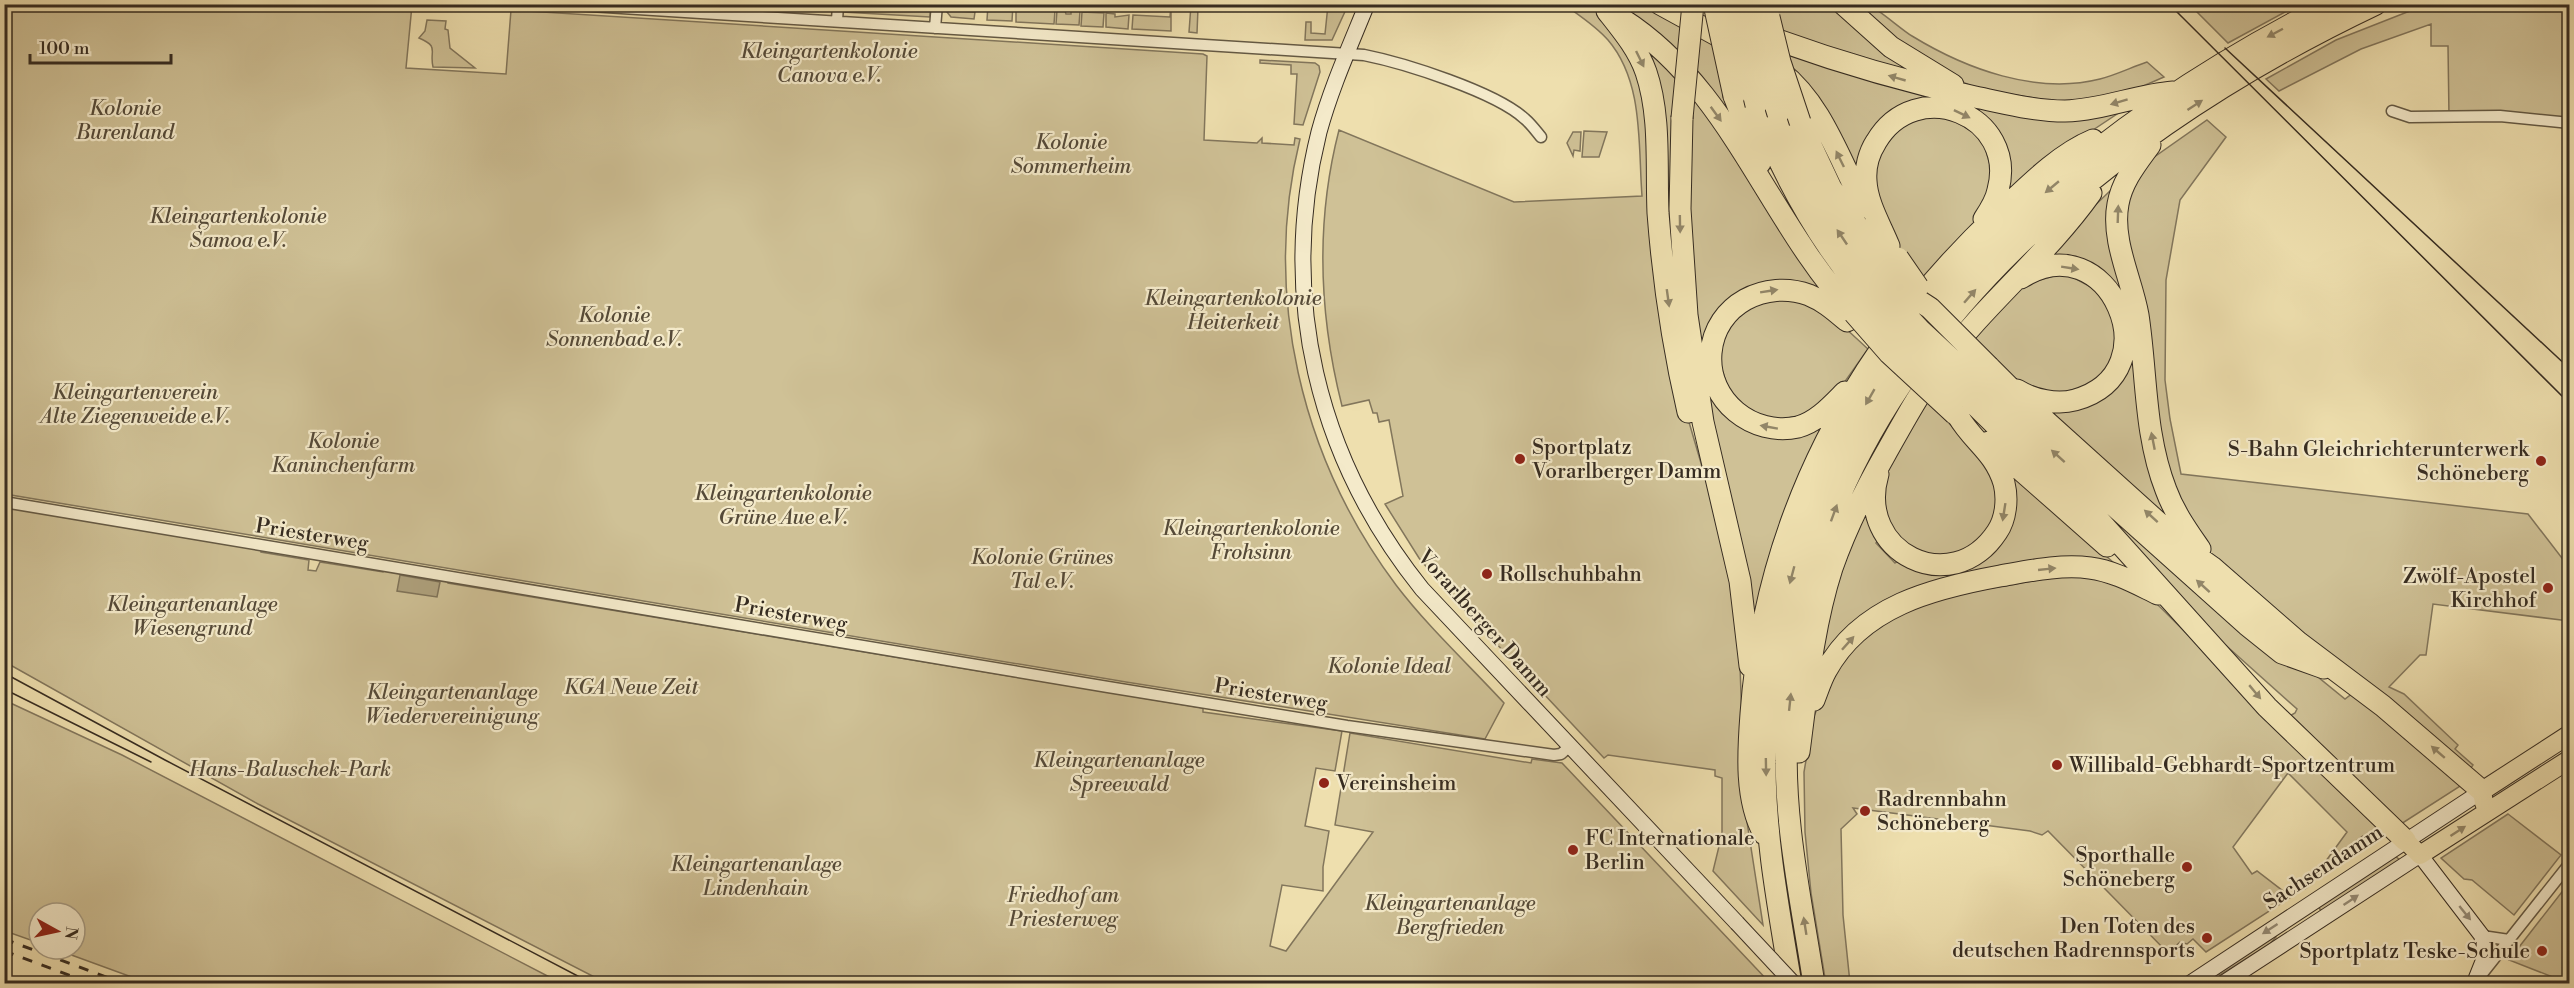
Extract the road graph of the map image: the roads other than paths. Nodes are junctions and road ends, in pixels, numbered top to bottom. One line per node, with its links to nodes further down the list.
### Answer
1 (558, 4): 14 (street)
2 (838, 4): 14 (street)
3 (937, 4): 15 (street)
4 (1367, 4): 16 (street, Vorarlberger Damm)
5 (1660, 4): 27 (highway, one-way to 5)
6 (1684, 4): 18 (highway, one-way to 6)
7 (1693, 4): 34 (highway, one-way to 34, bridge)
8 (1714, 4): 25 (highway, bridge)
9 (1843, 4): 18 (highway)
10 (2329, 5): 17 (highway, one-way to 17)
11 (2378, 5): 21 (highway, one-way to 11)
12 (1603, 8): 25 (highway, one-way to 25); 34 (highway, one-way to 34)
13 (1754, 8): 27 (highway, bridge); 27 (highway, one-way to 13, bridge); 27 (highway, bridge)
14 (837, 21): 15 (street)
15 (935, 28): 16 (street)
16 (1347, 54): 22 (street); 41 (street, Vorarlberger Damm)
17 (2176, 92): 18 (highway, one-way to 18); 23 (highway)
18 (1975, 96)
19 (2392, 111): 20 (street)
20 (2570, 123)
21 (2163, 127): 24 (highway); 35 (highway, one-way to 21)
22 (1541, 137)
23 (2114, 137): 26 (highway); 48 (highway, one-way to 48)
24 (2108, 169): 28 (highway); 46 (highway, one-way to 24)
25 (1768, 189): 27 (highway)
26 (1970, 243): 27 (highway, one-way to 26); 29 (highway)
27 (1874, 284): 29 (highway, one-way to 27); 31 (highway, bridge); 31 (highway, bridge); 31 (highway, bridge)
28 (1999, 296): 30 (highway, one-way to 30); 32 (highway)
29 (1863, 375): 38 (highway)
30 (2005, 382): 31 (highway); 35 (highway, one-way to 30)
31 (1969, 395): 32 (highway, one-way to 32); 36 (highway); 37 (highway, one-way to 31)
32 (1884, 457): 39 (highway)
33 (4, 502): 41 (street, Priesterweg)
34 (1729, 541): 38 (highway)
35 (2212, 567): 37 (highway)
36 (2170, 599): 39 (highway, one-way to 36); 47 (highway, one-way to 47)
37 (2341, 675): 45 (highway, one-way to 37)
38 (1753, 681): 48 (highway)
39 (1801, 731): 46 (highway)
40 (2570, 734): 42 (main road, Sachsendamm)
41 (1570, 746): 57 (street, Vorarlberger Damm, bridge)
42 (2527, 759): 44 (main road); 45 (main road, Sachsendamm)
43 (2570, 759): 44 (main road, Sachsendamm)
44 (2539, 778): 45 (main road, Sachsendamm)
45 (2483, 803): 47 (street, Sachsendamm); 49 (main road, Sachsendamm, one-way to 45)
46 (1788, 824): 58 (highway, one-way to 46)
47 (2405, 840): 49 (main road); 51 (street, Sachsendamm)
48 (1770, 842): 57 (highway)
49 (2425, 852): 52 (street, Sachsendamm, one-way to 49); 53 (street, one-way to 53)
50 (2570, 863): 54 (street)
51 (2308, 905): 52 (street); 55 (street, Sachsendamm, one-way to 55)
52 (2318, 921): 60 (street, Sachsendamm)
53 (2482, 936): 54 (street); 56 (street)
54 (2509, 940): 56 (street)
55 (2208, 969): 59 (street, Sachsendamm); 60 (street)
56 (2475, 982)
57 (1792, 984)
58 (1814, 984)
59 (2189, 984)
60 (2220, 984)

